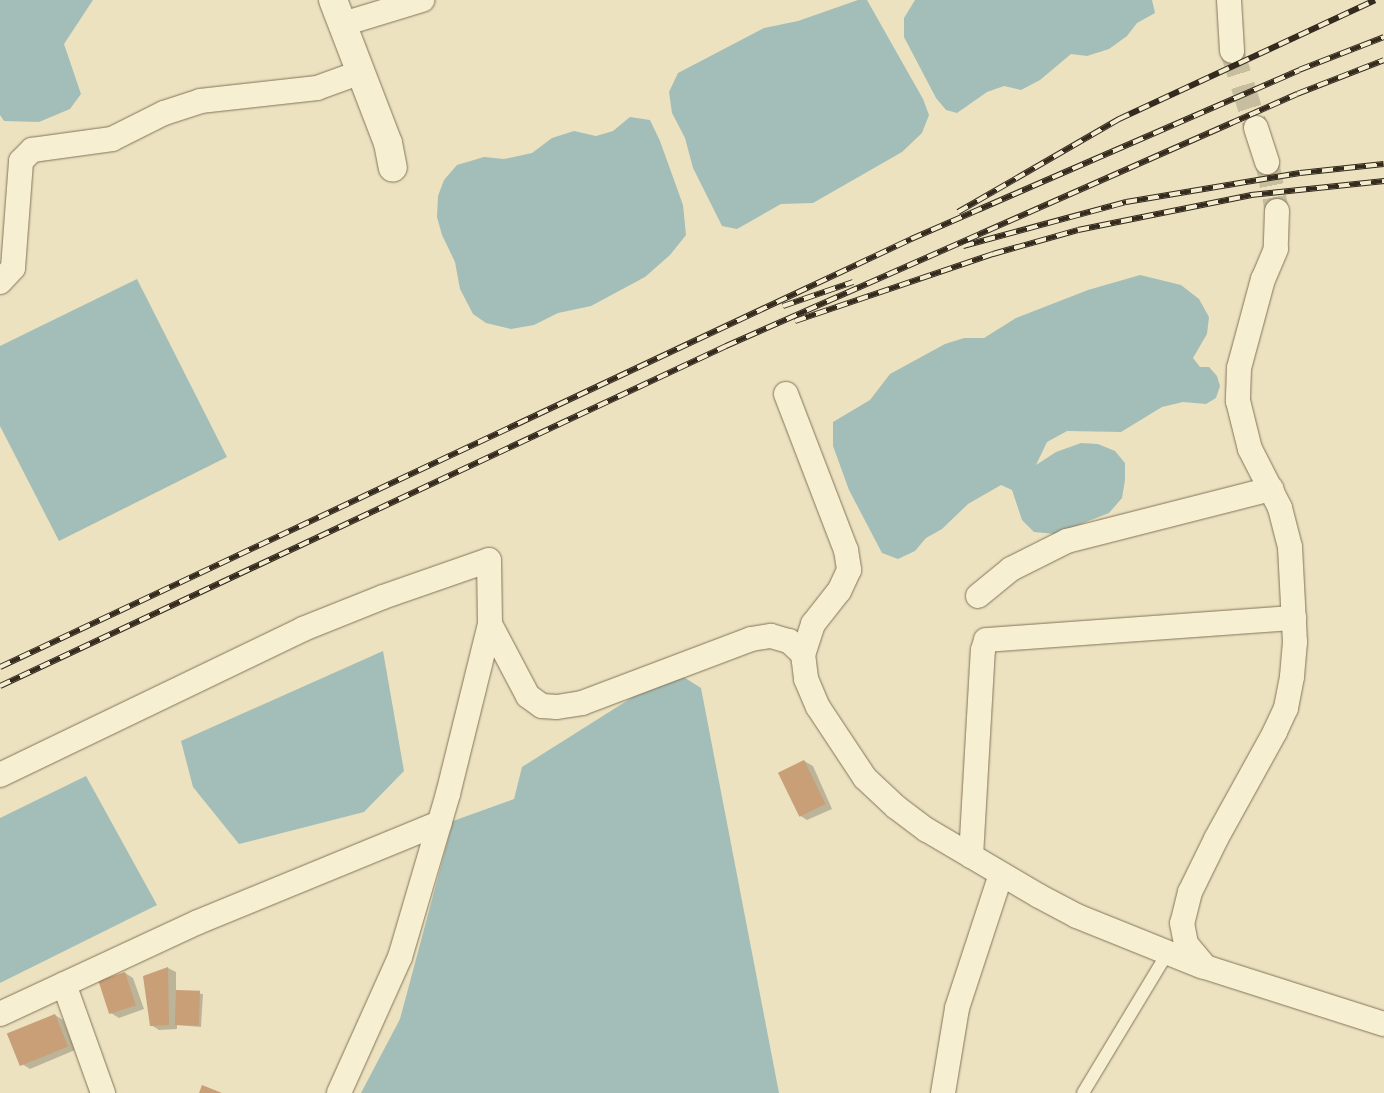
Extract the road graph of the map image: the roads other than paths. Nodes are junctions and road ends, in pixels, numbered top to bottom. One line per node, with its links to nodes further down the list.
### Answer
1 (422, 0): 3 (street)
2 (1229, 0): 4 (street)
3 (338, 12): 5 (street)
4 (1232, 51)
5 (350, 77): 8 (street); 10 (street)
6 (1256, 128): 7 (street)
7 (1266, 162)
8 (393, 168)
9 (1277, 211): 12 (street)
10 (0, 282)
11 (786, 394): 16 (street)
12 (1270, 489): 13 (street); 14 (street)
13 (978, 596)
14 (1294, 618): 19 (street); 22 (street)
15 (490, 624): 16 (street); 17 (street); 18 (street)
16 (803, 654): 19 (street)
17 (0, 775)
18 (439, 823): 23 (street); 27 (street)
19 (971, 856): 20 (street)
20 (1001, 874): 21 (street); 28 (street)
21 (1168, 952): 22 (street); 29 (lane)
22 (1205, 967): 25 (street)
23 (64, 984): 24 (street); 26 (street)
24 (0, 1014)
25 (1384, 1024)
26 (103, 1093)
27 (339, 1093)
28 (943, 1093)
29 (1083, 1093)

